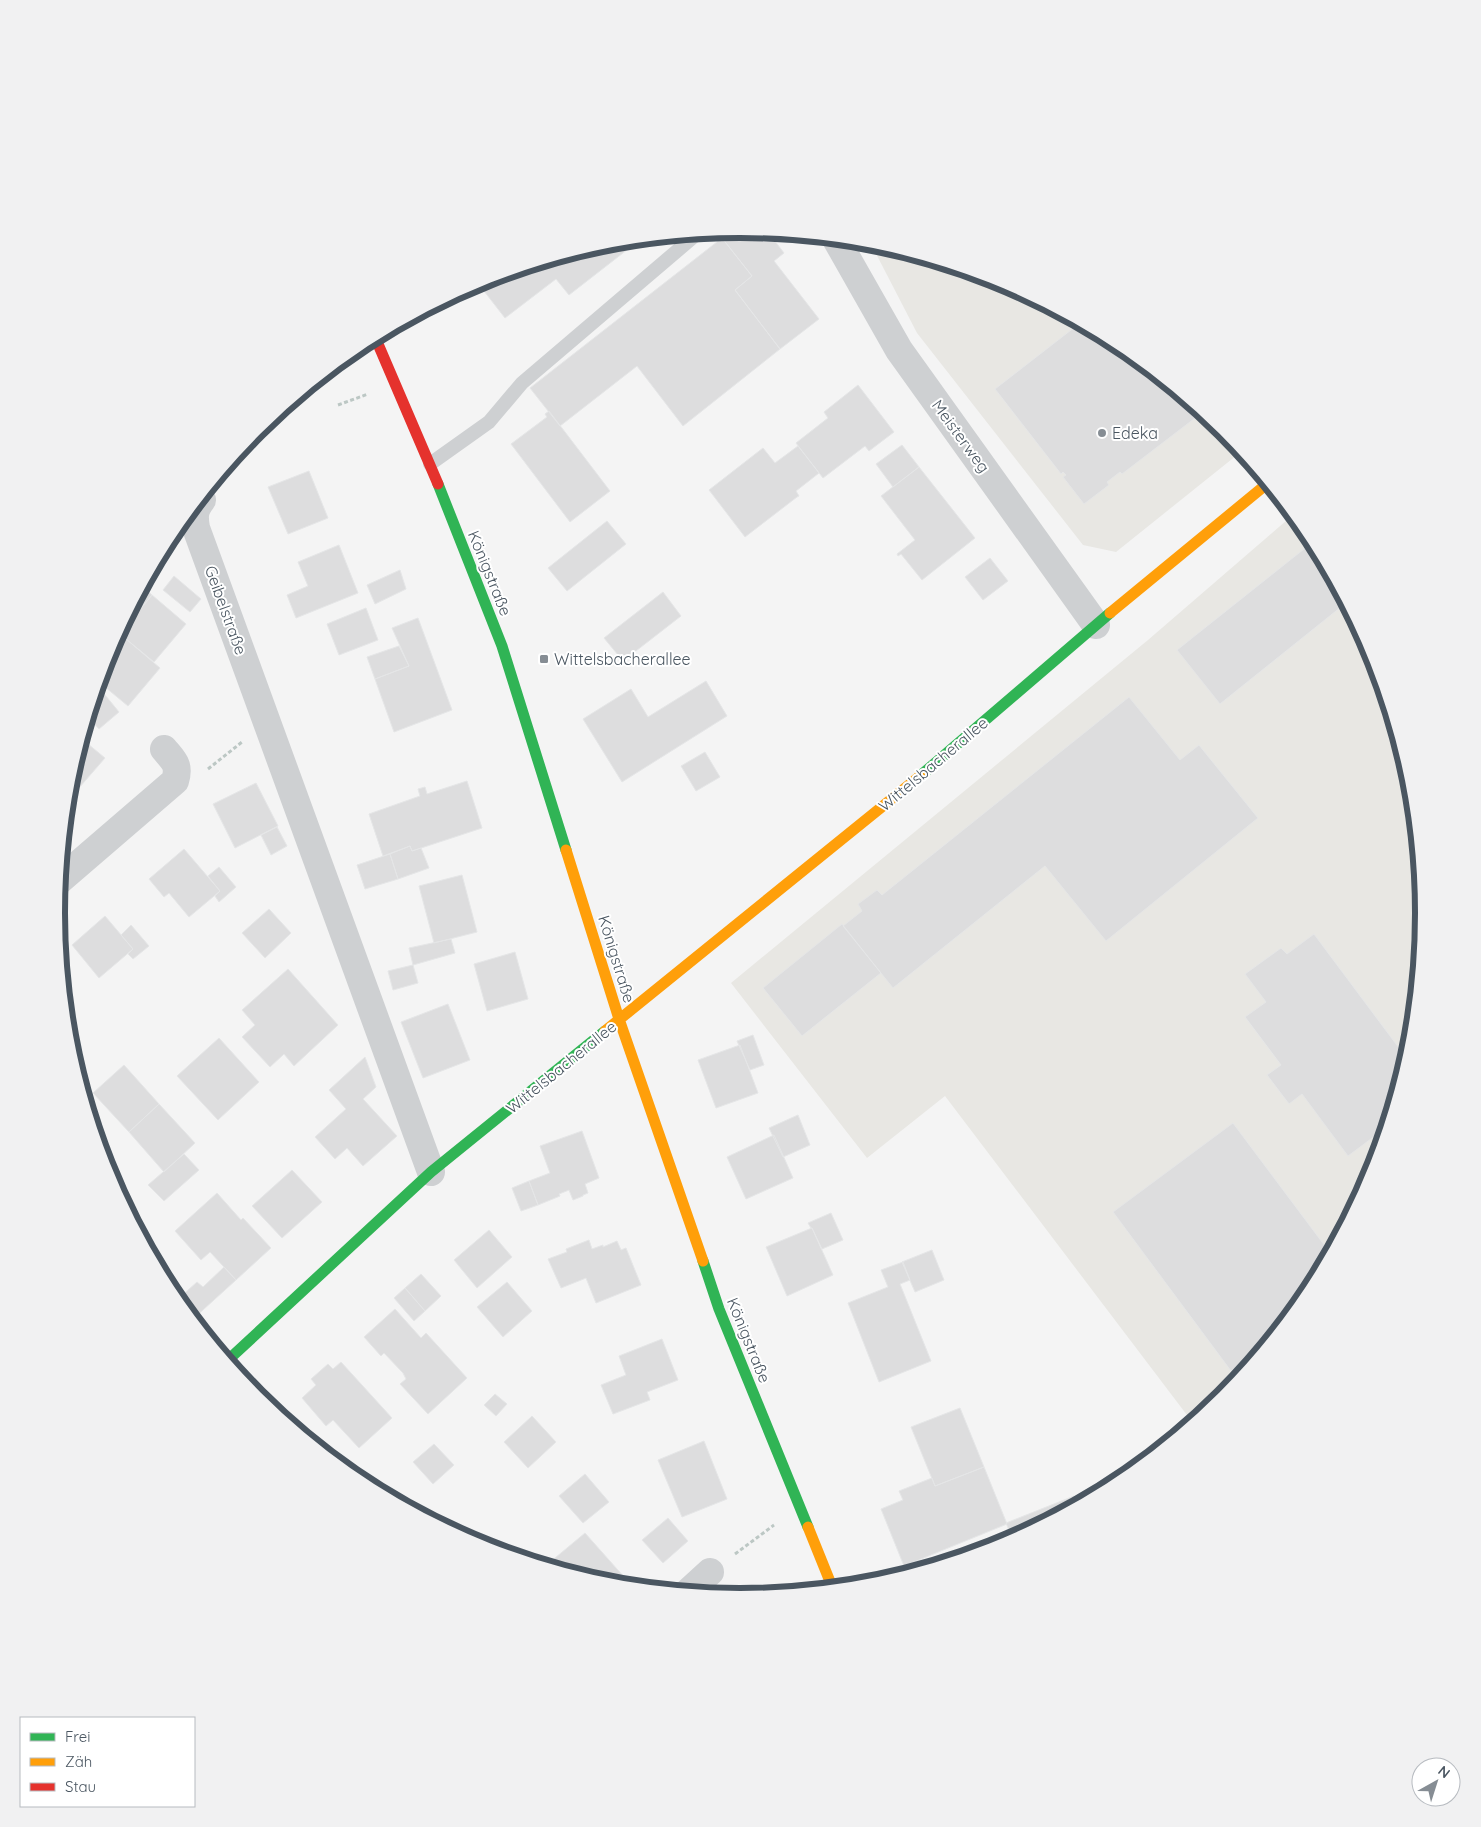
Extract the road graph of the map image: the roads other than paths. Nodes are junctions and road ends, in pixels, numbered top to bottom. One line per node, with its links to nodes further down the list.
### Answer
1 (690, 240): 4 (lane)
2 (840, 246): 7 (street, Meisterweg)
3 (378, 344): 4 (street, Königstraße)
4 (430, 464): 10 (street, Königstraße)
5 (1263, 487): 7 (street, Wittelsbacherallee)
6 (194, 517): 11 (street, Geibelstraße)
7 (1096, 626): 10 (street, Wittelsbacherallee)
8 (164, 749): 9 (street)
9 (66, 875)
10 (618, 1019): 11 (street, Wittelsbacherallee); 14 (street, Königstraße)
11 (431, 1172): 12 (street, Wittelsbacherallee)
12 (231, 1357)
13 (710, 1572): 15 (street)
14 (831, 1583)
15 (693, 1588)

